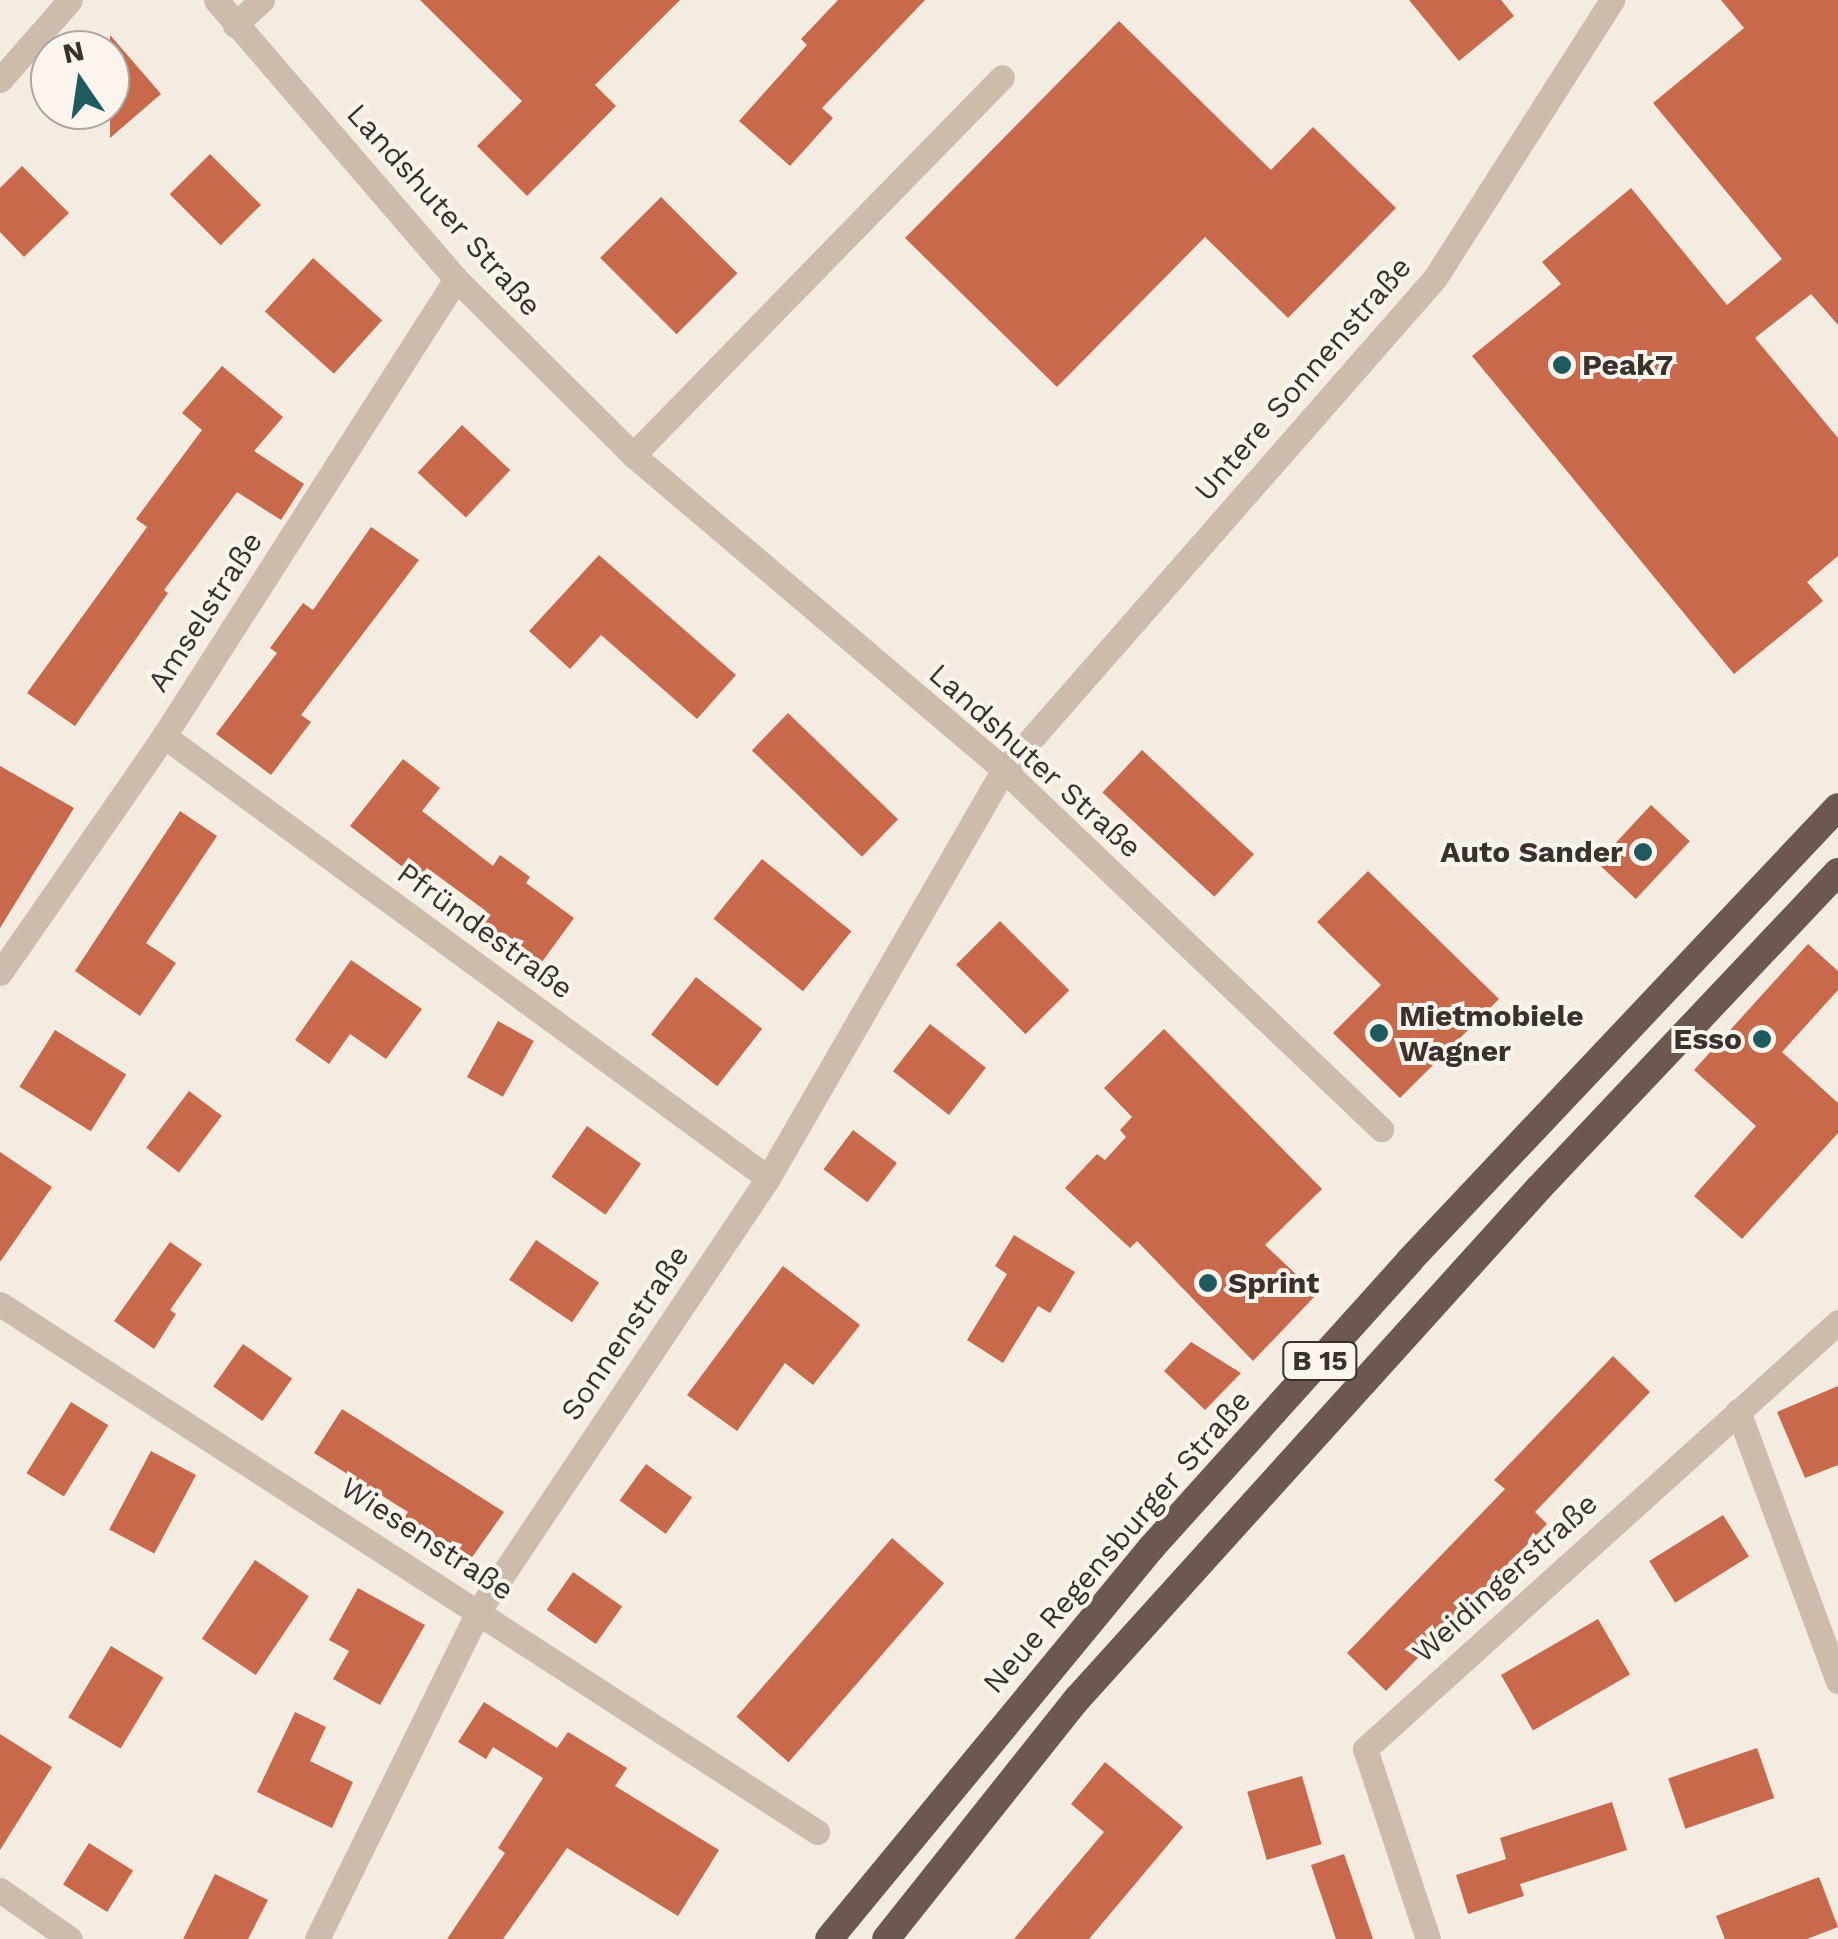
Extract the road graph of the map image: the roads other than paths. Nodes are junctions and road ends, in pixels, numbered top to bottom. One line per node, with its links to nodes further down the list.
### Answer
1 (70, 0): 7 (street)
2 (216, 0): 5 (street, Landshuter Straße)
3 (262, 0): 5 (street)
4 (1612, 0): 11 (street, Untere Sonnenstraße)
5 (235, 25): 8 (street, Landshuter Straße)
6 (1002, 77): 9 (street)
7 (0, 80)
8 (456, 280): 9 (street, Landshuter Straße); 10 (street, Amselstraße)
9 (632, 455): 11 (street, Landshuter Straße)
10 (164, 736): 14 (street, Amselstraße); 16 (street, Pfründestraße)
11 (1004, 770): 15 (street, Landshuter Straße); 16 (street, Sonnenstraße)
12 (1838, 806): 26 (highway, Neue Regensburger Straße / B 15)
13 (1838, 872): 27 (highway, B 15)
14 (0, 974)
15 (1382, 1129)
16 (768, 1178): 20 (street, Sonnenstraße)
17 (0, 1304): 20 (street, Wiesenstraße)
18 (1838, 1322): 19 (street, Weidingerstraße)
19 (1738, 1411): 21 (street); 28 (street, Weidingerstraße)
20 (479, 1610): 22 (street, Wiesenstraße); 25 (street, Sonnenstraße)
21 (1838, 1681)
22 (817, 1832)
23 (0, 1890): 24 (street)
24 (70, 1939)
25 (317, 1939)
26 (829, 1939)
27 (886, 1939)
28 (1428, 1939)

